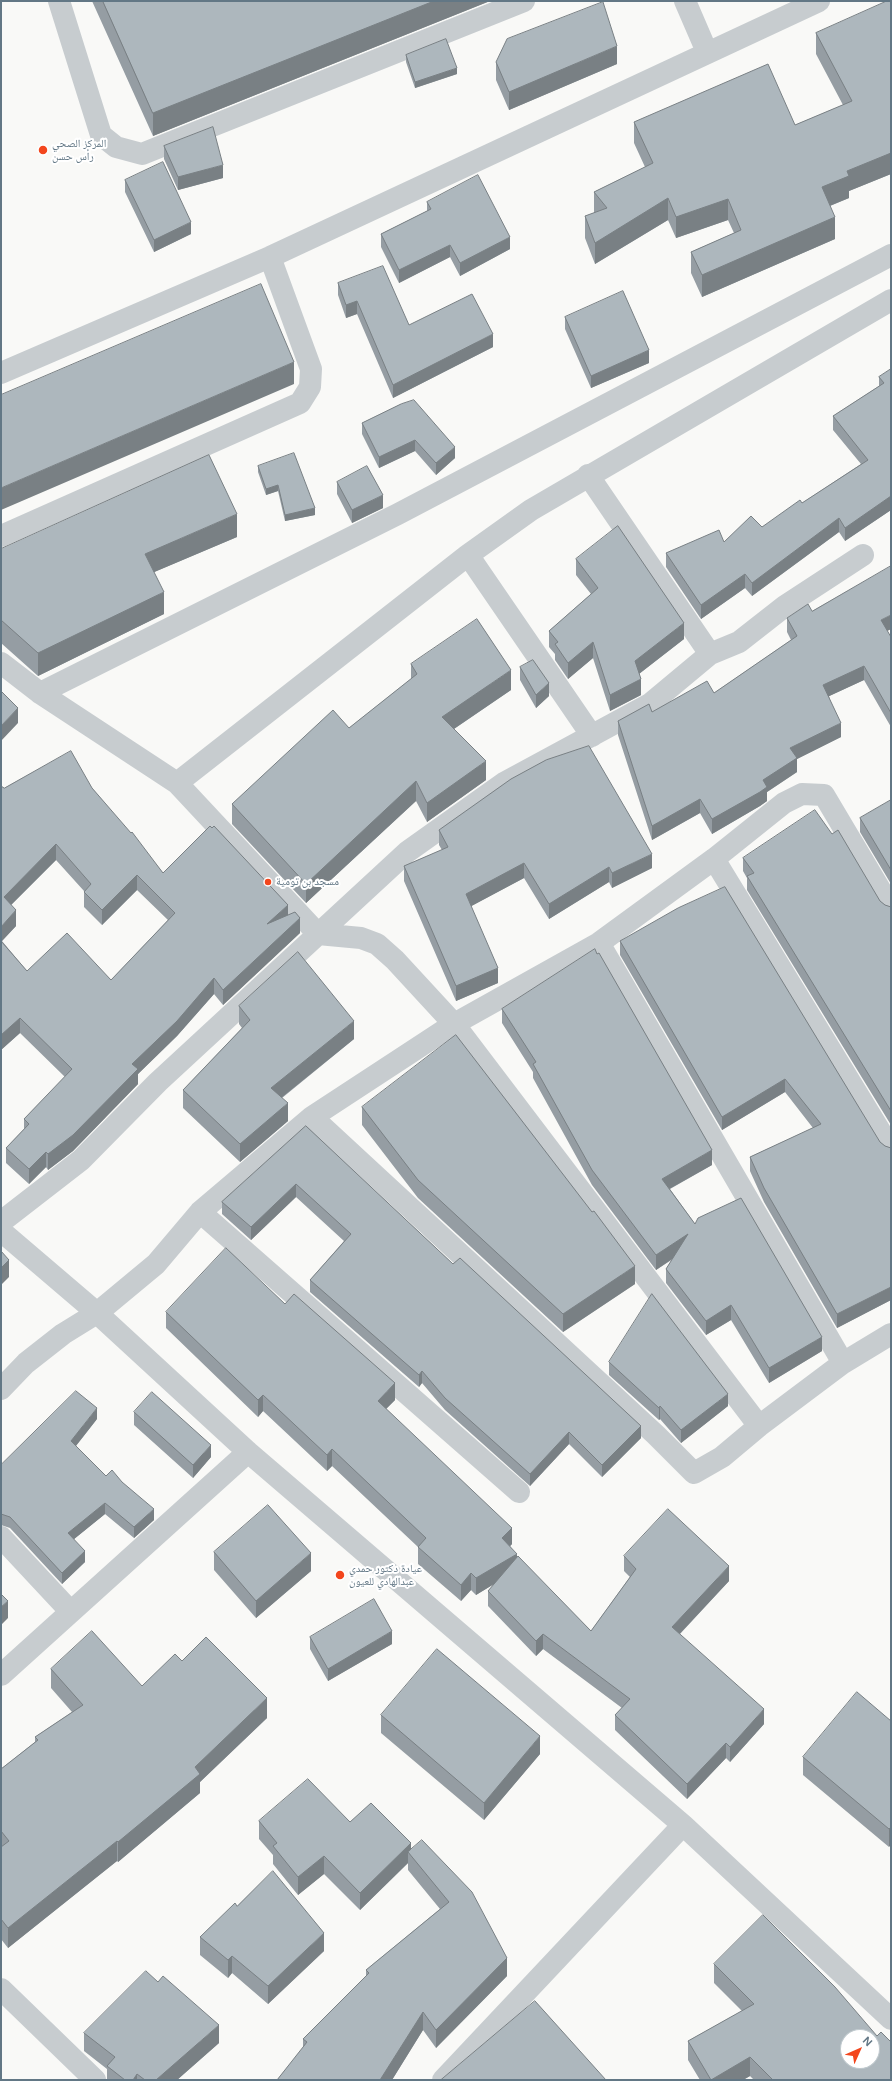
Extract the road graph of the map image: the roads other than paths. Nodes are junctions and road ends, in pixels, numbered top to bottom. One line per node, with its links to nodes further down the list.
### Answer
1 (59, 1): 2 (street)
2 (524, 1)
3 (685, 1): 5 (street)
4 (819, 1): 5 (street)
5 (707, 52): 7 (street)
6 (891, 256): 16 (street)
7 (270, 257): 9 (street); 11 (street)
8 (891, 300): 10 (street)
9 (1, 373)
10 (588, 475): 13 (street); 14 (street)
11 (1, 536)
12 (864, 554): 14 (street)
13 (468, 555): 17 (street); 18 (street)
14 (710, 654): 17 (street)
15 (1, 663): 16 (street)
16 (40, 693): 18 (street)
17 (592, 736): 21 (street)
18 (176, 783): 21 (street)
19 (714, 859): 20 (street); 22 (street); 25 (street)
20 (891, 908)
21 (318, 934): 23 (street); 27 (street)
22 (599, 943): 23 (street); 31 (street)
23 (454, 1024): 24 (street); 33 (street)
24 (312, 1117): 26 (street); 33 (street)
25 (891, 1150)
26 (200, 1212): 29 (street); 35 (street)
27 (1, 1222)
28 (1, 1231): 29 (street)
29 (97, 1313): 32 (street); 34 (street)
30 (891, 1334): 31 (street)
31 (843, 1363): 33 (street)
32 (1, 1389)
33 (759, 1426)
34 (248, 1452): 37 (street); 39 (street)
35 (519, 1492)
36 (1, 1537): 37 (street)
37 (71, 1612): 38 (street)
38 (1, 1674)
39 (684, 1825): 41 (street); 43 (street)
40 (1, 1989): 42 (street)
41 (891, 2019)
42 (95, 2080)
43 (443, 2080)

